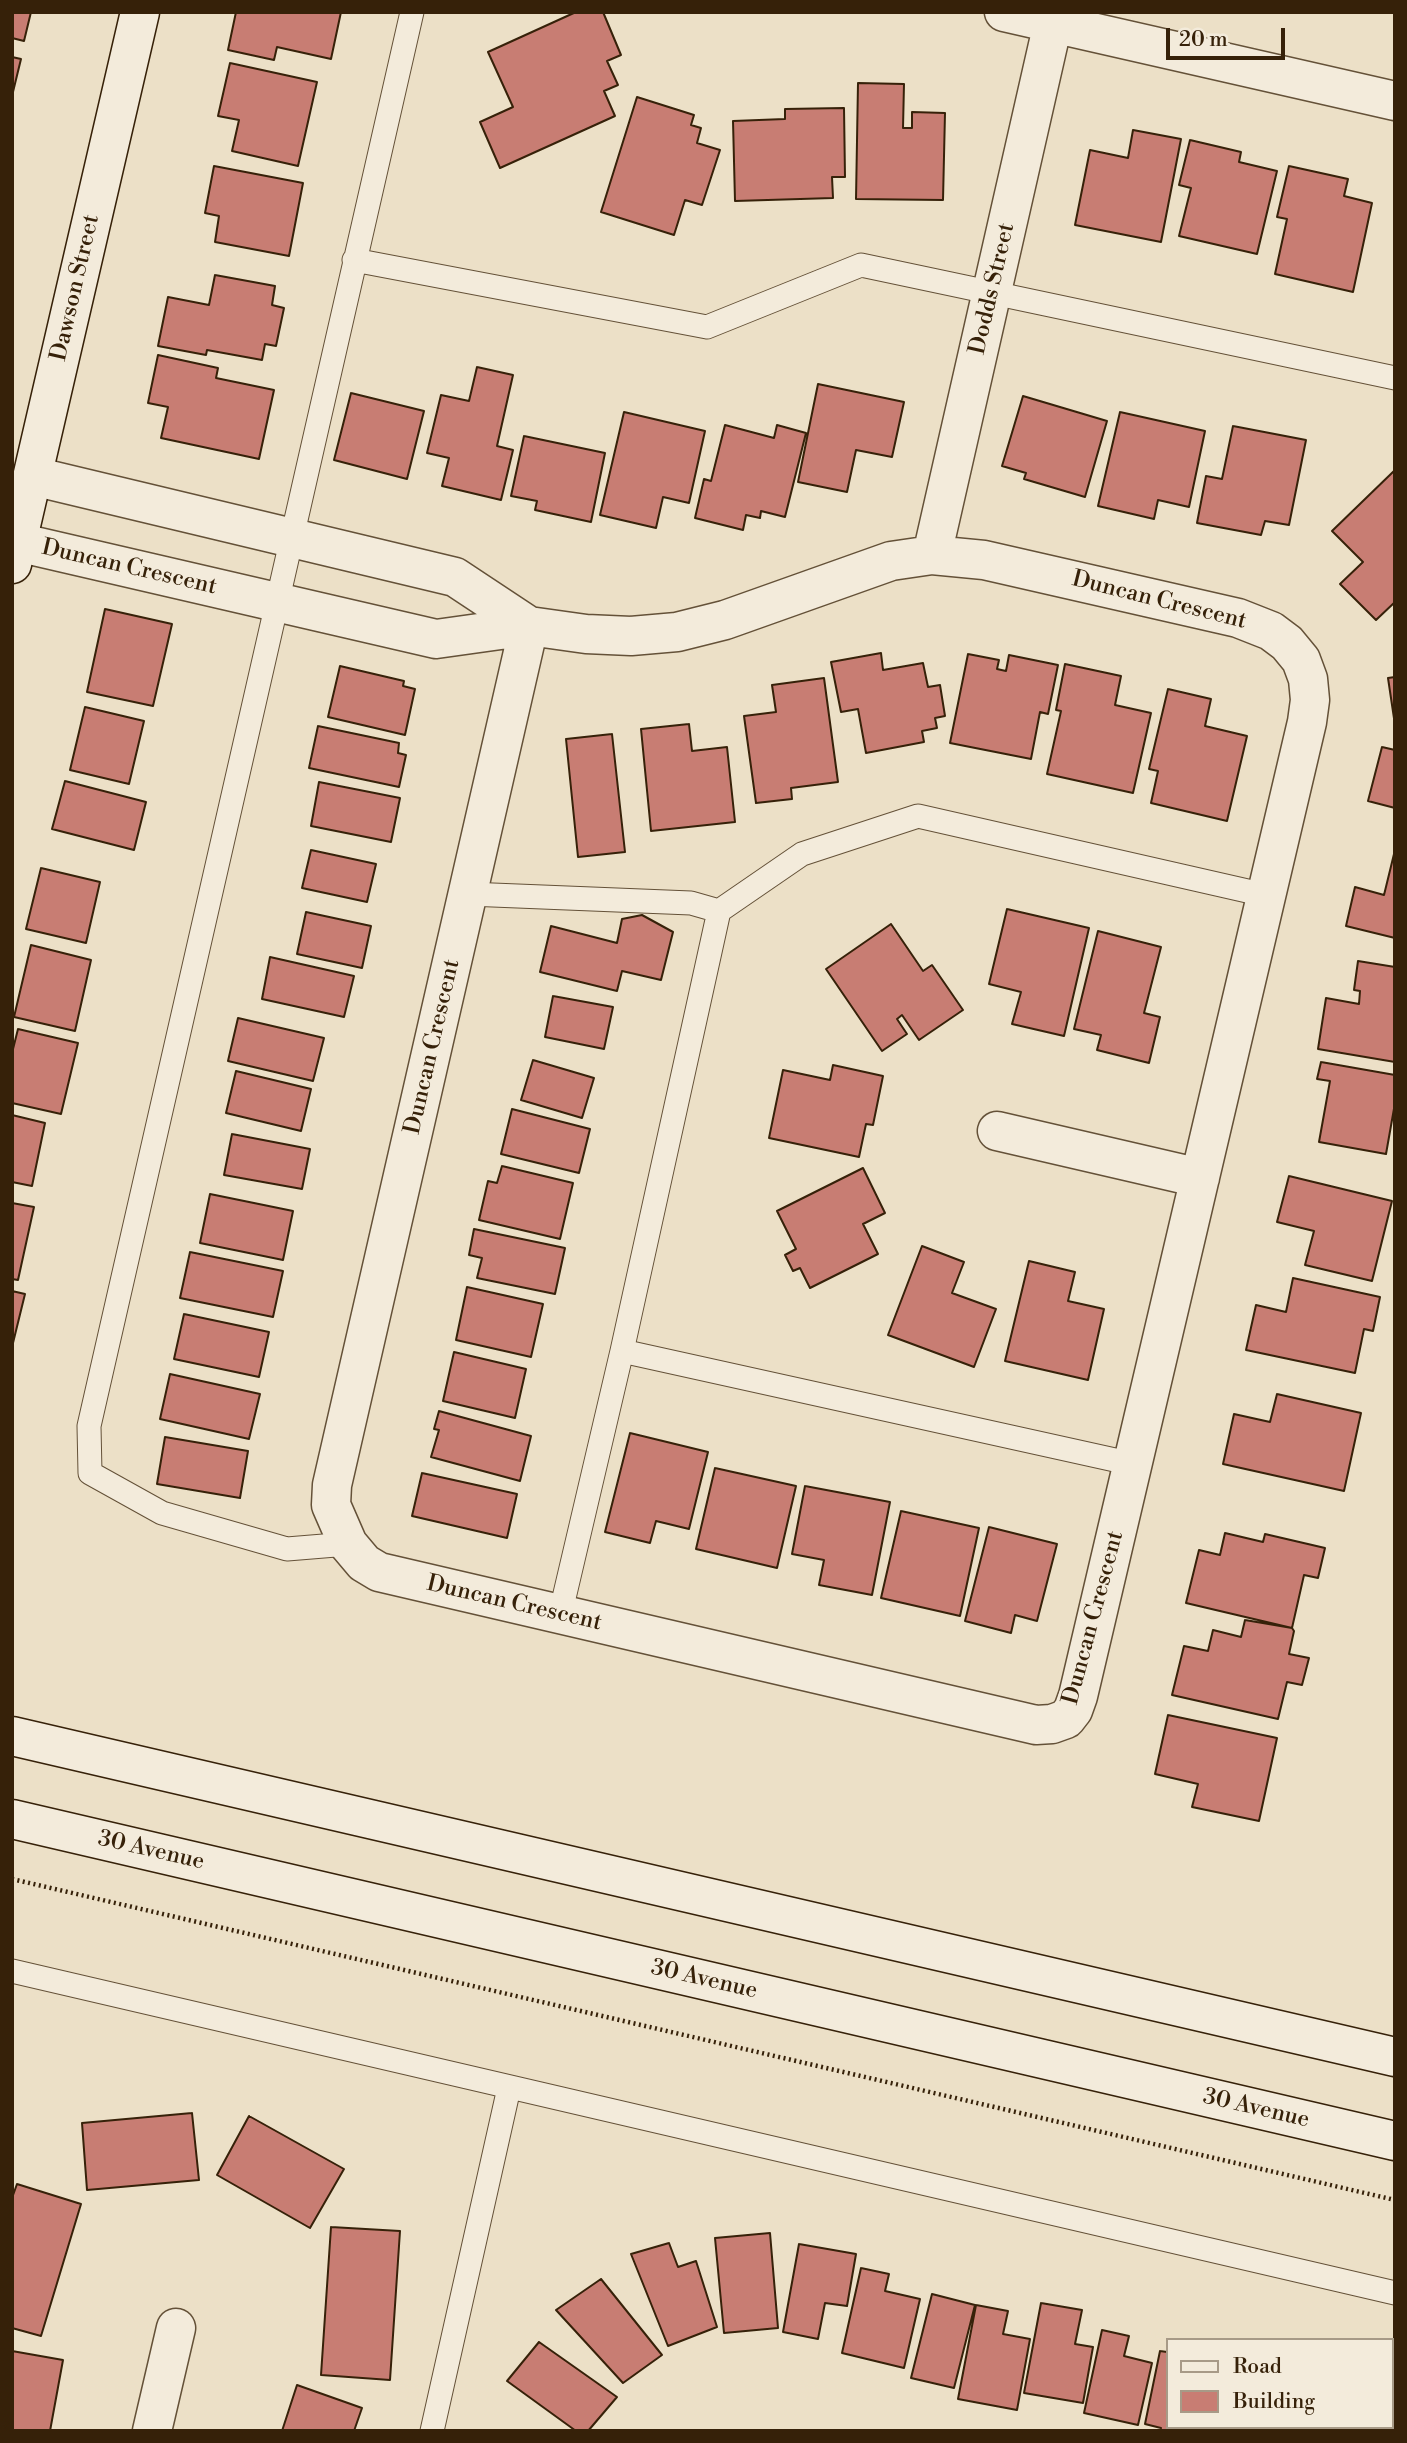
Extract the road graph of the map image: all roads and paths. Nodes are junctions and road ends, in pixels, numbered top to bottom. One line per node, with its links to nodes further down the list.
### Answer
1 (140, 12): 9 (street, Dawson Street)
2 (412, 12): 6 (lane)
3 (1004, 12): 4 (street)
4 (1053, 23): 5 (street); 7 (street, Dodds Street)
5 (1395, 102)
6 (354, 260): 7 (lane); 10 (lane)
7 (993, 292): 8 (lane); 12 (street, Dodds Street)
8 (1395, 378)
9 (33, 476): 10 (street, Duncan Crescent); 11 (street, Dawson Street)
10 (292, 537): 13 (lane); 14 (street, Duncan Crescent)
11 (15, 553): 13 (street, Duncan Crescent)
12 (932, 555): 14 (street, Duncan Crescent); 16 (street, Duncan Crescent)
13 (277, 603): 14 (street, Duncan Crescent); 22 (lane)
14 (529, 626): 15 (street, Duncan Crescent)
15 (468, 894): 17 (lane); 22 (street, Duncan Crescent)
16 (1265, 895): 17 (lane); 19 (street, Duncan Crescent)
17 (719, 911): 20 (lane)
18 (997, 1131): 19 (street)
19 (1200, 1178): 21 (street, Duncan Crescent)
20 (622, 1351): 21 (lane); 23 (lane)
21 (1132, 1464): 23 (street, Duncan Crescent)
22 (348, 1544): 23 (street, Duncan Crescent)
23 (560, 1615)
24 (12, 1736): 28 (street)
25 (12, 1819): 30 (street, 30 Avenue)
26 (12, 1879): 31 (path)
27 (12, 1971): 29 (lane)
28 (1395, 2057)
29 (509, 2088): 32 (lane); 35 (lane)
30 (1395, 2141)
31 (1395, 2200)
32 (1395, 2292)
33 (176, 2328): 34 (street)
34 (152, 2431)
35 (432, 2431)

